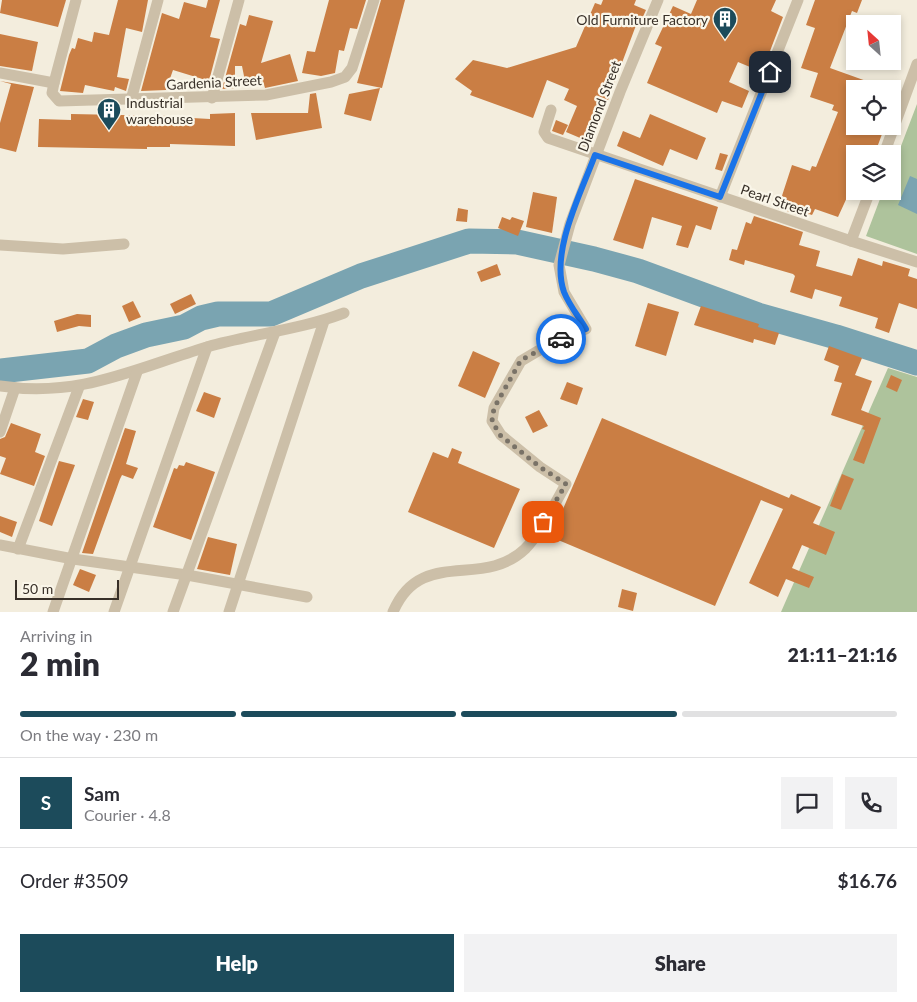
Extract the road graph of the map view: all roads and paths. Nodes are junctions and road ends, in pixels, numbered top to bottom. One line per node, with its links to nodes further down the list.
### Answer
1 (76, 0): 9 (street)
2 (158, 0): 11 (street)
3 (239, 0): 10 (street)
4 (374, 0): 10 (street, Gardenia Street)
5 (658, 0): 14 (street, Diamond Street)
6 (798, 0): 15 (street)
7 (917, 64): 13 (street)
8 (0, 73): 9 (street)
9 (54, 83): 11 (street, Gardenia Street)
10 (212, 98): 11 (street, Gardenia Street)
11 (131, 100)
12 (552, 110): 14 (street, Pearl Street)
13 (887, 145)
14 (595, 155): 15 (street, Pearl Street); 41 (street, Diamond Street)
15 (720, 197): 17 (street, Pearl Street)
16 (867, 200): 17 (street)
17 (851, 241): 20 (street, Pearl Street)
18 (124, 244): 19 (street)
19 (0, 245)
20 (917, 262)
21 (344, 313): 22 (street)
22 (324, 321): 23 (street); 35 (street)
23 (276, 332): 24 (street); 34 (street)
24 (207, 347): 25 (street); 33 (street)
25 (137, 372): 27 (street); 32 (street)
26 (0, 386): 28 (street)
27 (79, 387): 28 (street); 31 (street)
28 (15, 388): 29 (street)
29 (0, 432)
30 (0, 545): 31 (street)
31 (18, 549): 32 (street)
32 (73, 559): 33 (street); 37 (street)
33 (131, 567): 34 (street); 38 (street)
34 (187, 575): 35 (street); 39 (street)
35 (238, 584): 36 (street); 40 (street)
36 (307, 597)
37 (54, 612)
38 (114, 612)
39 (173, 612)
40 (229, 612)
41 (393, 612)

